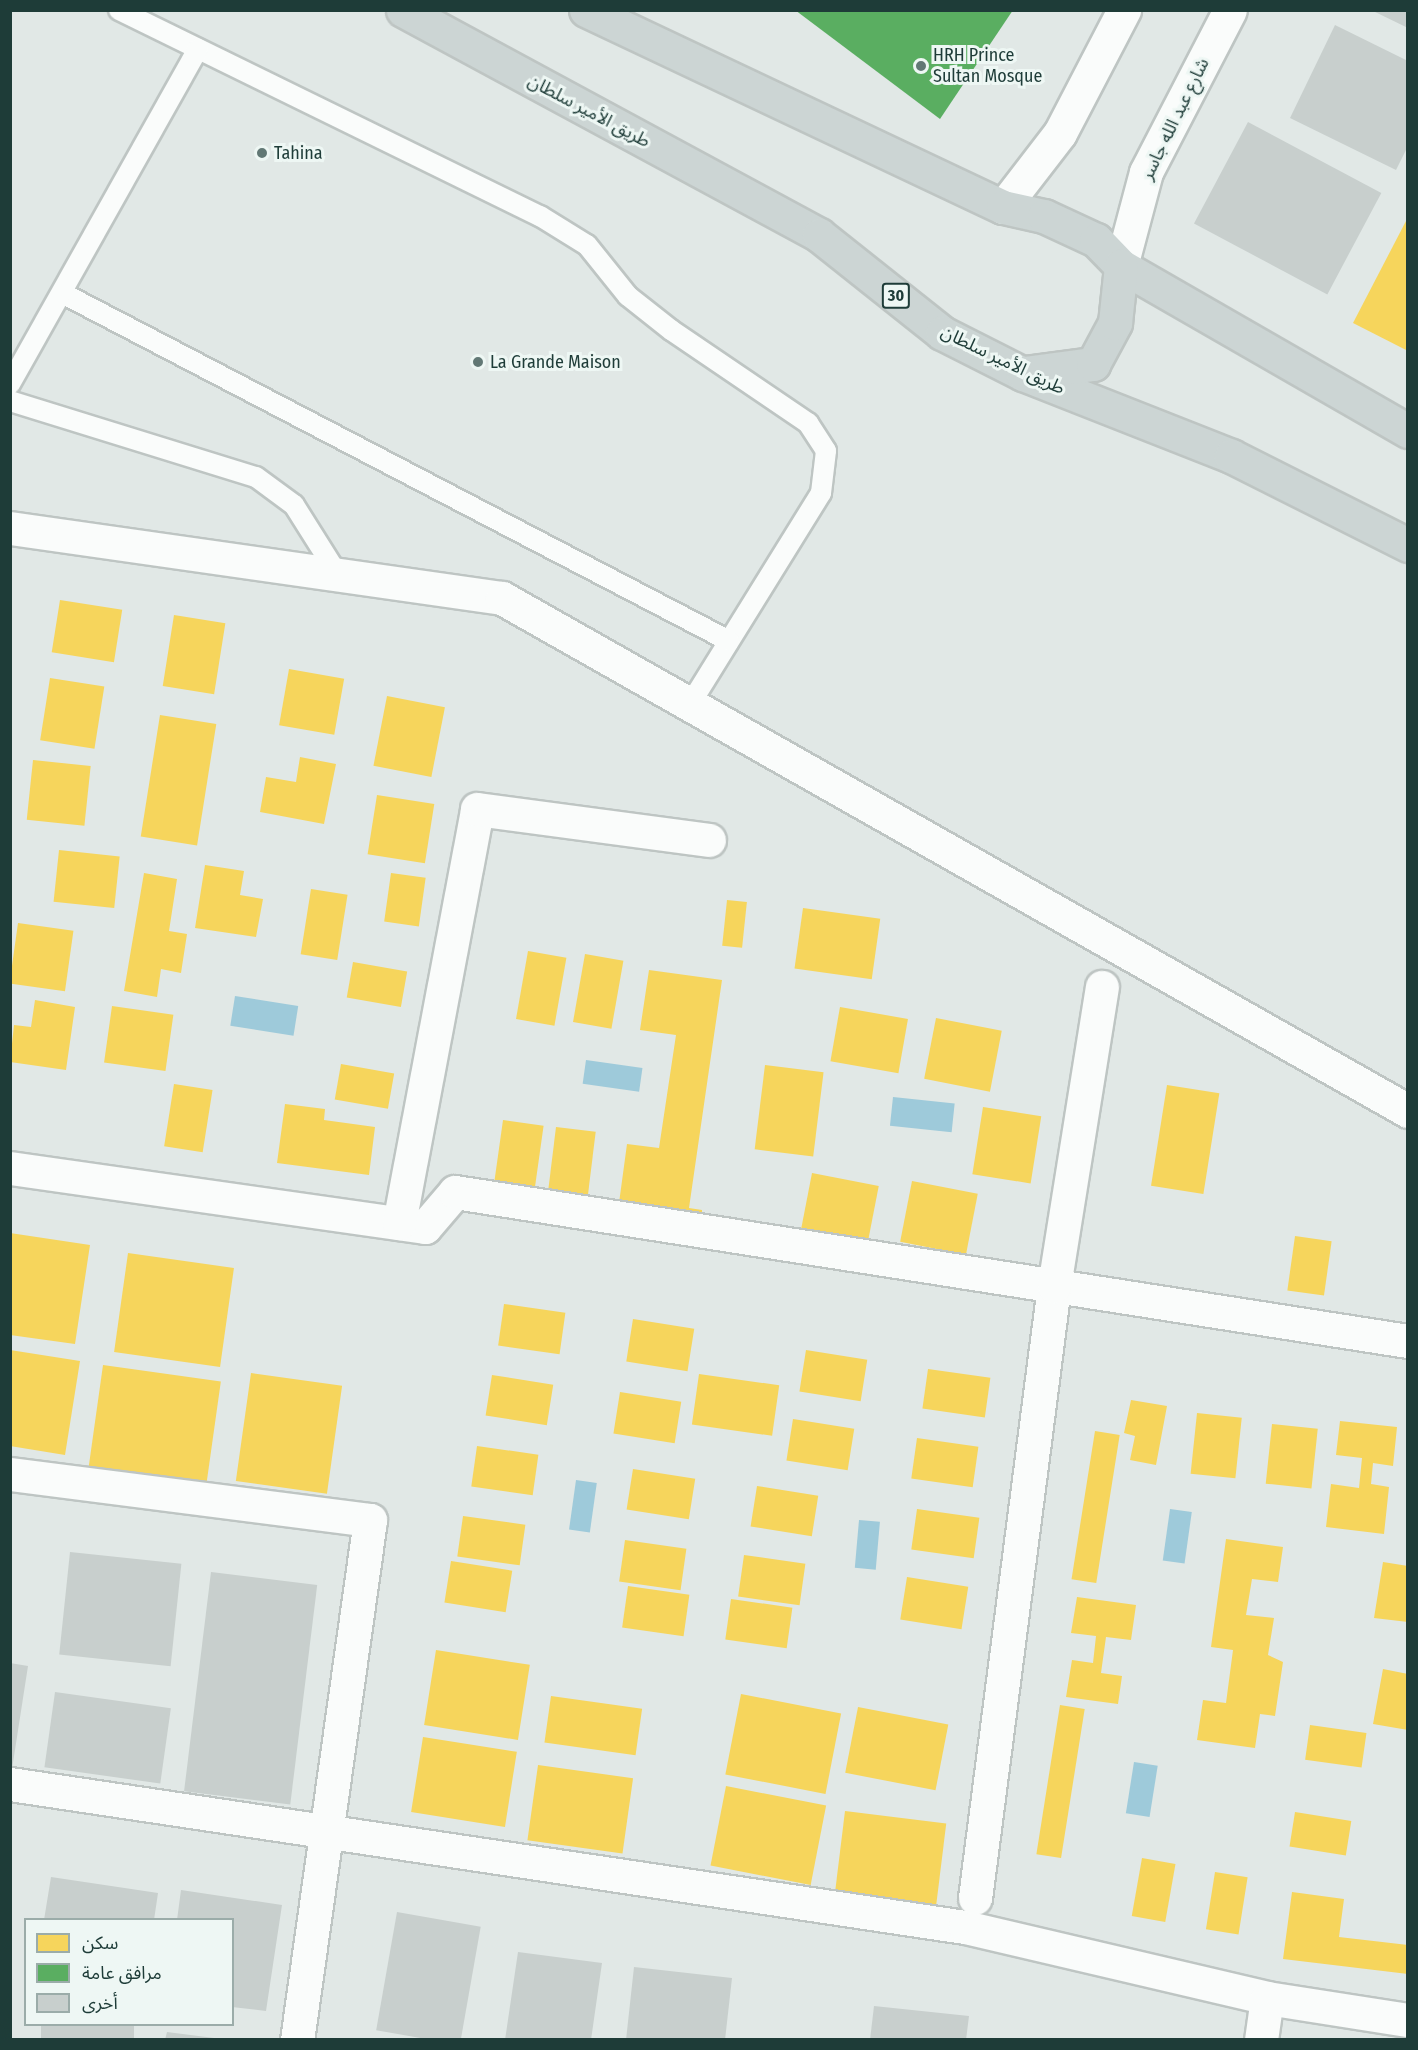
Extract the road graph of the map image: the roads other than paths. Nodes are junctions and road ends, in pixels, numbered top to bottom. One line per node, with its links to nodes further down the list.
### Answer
1 (119, 10): 6 (lane)
2 (403, 10): 10 (main road, طريق الأمير سلطان / 30)
3 (586, 10): 7 (main road)
4 (1124, 10): 7 (street)
5 (1230, 10): 8 (street, شارع عبد الله جاسر)
6 (198, 49): 9 (lane); 17 (lane)
7 (1003, 207): 8 (main road)
8 (1121, 266): 10 (main road); 13 (main road)
9 (62, 293): 11 (lane); 17 (lane)
10 (1023, 374): 15 (main road, طريق الأمير سلطان / 30)
11 (10, 384)
12 (10, 401): 16 (lane)
13 (1407, 431)
14 (10, 528): 16 (street)
15 (1407, 545)
16 (338, 575): 18 (street)
17 (729, 641): 18 (lane)
18 (690, 704): 21 (street)
19 (709, 840): 23 (street)
20 (1102, 987): 24 (street)
21 (1407, 1111)
22 (10, 1168): 23 (street)
23 (399, 1223): 24 (street)
24 (1054, 1286): 25 (street); 29 (street)
25 (1407, 1341)
26 (10, 1474): 28 (street)
27 (10, 1784): 28 (street)
28 (327, 1829): 30 (street); 32 (street)
29 (975, 1898)
30 (1267, 1998): 31 (street); 33 (street)
31 (1407, 2020)
32 (297, 2040)
33 (1261, 2040)

